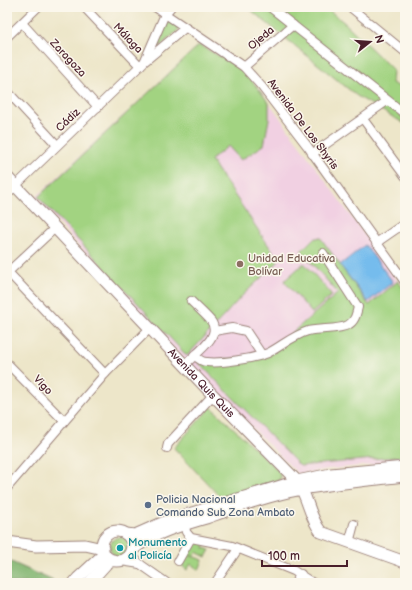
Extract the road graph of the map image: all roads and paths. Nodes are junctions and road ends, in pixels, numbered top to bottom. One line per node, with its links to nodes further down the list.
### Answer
1 (38, 7): 8 (street)
2 (84, 7): 13 (street, Málaga)
3 (155, 7): 7 (street, Avenida De Los Shyris)
4 (171, 7): 7 (street, Cádiz)
5 (270, 7): 9 (street)
6 (350, 7): 12 (street)
7 (165, 14): 10 (street, Avenida De Los Shyris); 13 (street, Cádiz)
8 (22, 24): 11 (street); 17 (street, Zaragoza)
9 (293, 25): 14 (street, Ojeda); 16 (street)
10 (185, 28): 13 (street, Cádiz); 14 (street, Avenida De Los Shyris)
11 (7, 37)
12 (405, 52)
13 (142, 64): 17 (street, Cádiz)
14 (244, 67): 21 (street, Avenida De Los Shyris)
15 (7, 91): 20 (street)
16 (387, 101): 18 (street); 19 (street)
17 (98, 106): 20 (street, Cádiz)
18 (405, 114)
19 (363, 119): 21 (street); 22 (street)
20 (57, 145): 24 (street, Cádiz)
21 (312, 154): 27 (street, Avenida De Los Shyris)
22 (405, 176)
23 (7, 177): 24 (main road, Avenida Quis Quis)
24 (11, 190): 26 (main road, Avenida Quis Quis)
25 (405, 223): 27 (street)
26 (56, 227): 29 (street); 32 (main road, Avenida Quis Quis)
27 (376, 243): 30 (street, Avenida De Los Shyris)
28 (323, 253): 35 (street)
29 (7, 272): 38 (street)
30 (405, 282)
31 (191, 301): 33 (street)
32 (150, 328): 37 (main road, Avenida Quis Quis); 38 (street)
33 (214, 331): 34 (street); 35 (street)
34 (194, 355): 35 (street); 37 (street)
35 (262, 355)
36 (7, 363): 40 (street, Vigo)
37 (185, 365): 39 (main road, Avenida Quis Quis)
38 (106, 374): 40 (street)
39 (215, 397): 39 (street); 43 (main road, Avenida Quis Quis)
40 (64, 421): 44 (street)
41 (405, 466): 43 (main road)
42 (405, 476): 43 (main road)
43 (299, 485): 45 (main road); 47 (main road); 50 (main road, Avenida Quis Quis)
44 (7, 488)
45 (185, 524): 48 (street); 52 (main road)
46 (354, 524): 50 (street)
47 (126, 534): 52 (main road); 52 (main road)
48 (190, 538): 51 (street); 53 (street)
49 (7, 542): 52 (main road)
50 (349, 543): 54 (main road, Avenida Quis Quis)
51 (238, 549): 55 (street); 59 (street)
52 (115, 552): 56 (main road); 57 (main road); 58 (street)
53 (178, 562)
54 (405, 562)
55 (301, 574): 60 (street); 61 (street)
56 (74, 583)
57 (89, 583)
58 (167, 583)
59 (215, 583)
60 (295, 583)
61 (313, 583)

